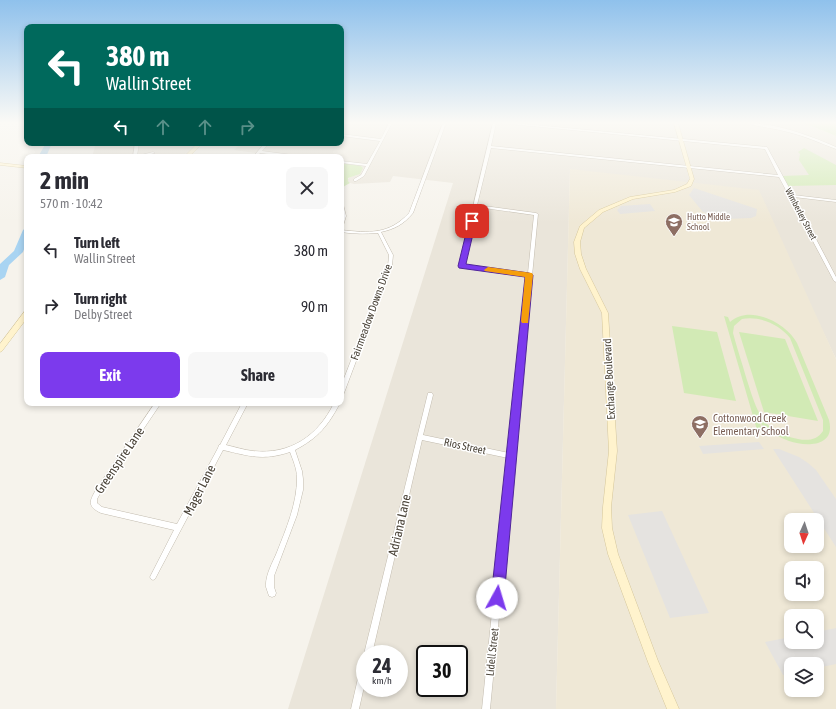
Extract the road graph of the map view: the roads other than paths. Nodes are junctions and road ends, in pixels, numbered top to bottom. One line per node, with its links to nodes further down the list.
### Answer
1 (373, 156): 9 (street)
2 (433, 156): 18 (street)
3 (488, 156): 16 (street)
4 (580, 156): 11 (street)
5 (686, 156): 11 (street, Exchange Boulevard)
6 (770, 156): 12 (street, Wimberley Street)
7 (344, 162): 9 (street)
8 (0, 164): 10 (street)
9 (368, 165): 13 (street)
10 (24, 167)
11 (689, 167): 12 (street); 39 (street, Exchange Boulevard)
12 (780, 176): 14 (street, Wimberley Street)
13 (355, 180)
14 (791, 196): 15 (street); 20 (street, Wimberley Street)
15 (836, 201)
16 (476, 206): 19 (street, Lidell Street); 19 (street)
17 (344, 231): 18 (street)
18 (379, 232): 23 (street, Fairmeadow Downs Drive)
19 (529, 275): 31 (street, Lidell Street)
20 (836, 280)
21 (24, 317): 22 (street)
22 (0, 349)
23 (344, 384)
24 (430, 395): 28 (street, Adriana Lane)
25 (156, 406): 32 (street, Greenspire Lane)
26 (243, 406): 29 (street, Mager Lane)
27 (336, 406): 30 (street)
28 (420, 437): 31 (street, Rios Street); 35 (street, Adriana Lane)
29 (221, 447): 30 (street); 32 (street, Mager Lane)
30 (292, 449): 34 (street)
31 (511, 456): 38 (street, Lidell Street)
32 (179, 528): 33 (street, Mager Lane)
33 (153, 577)
34 (272, 593)
35 (370, 645)
36 (358, 697): 37 (street)
37 (355, 709)
38 (486, 709)
39 (673, 709)

